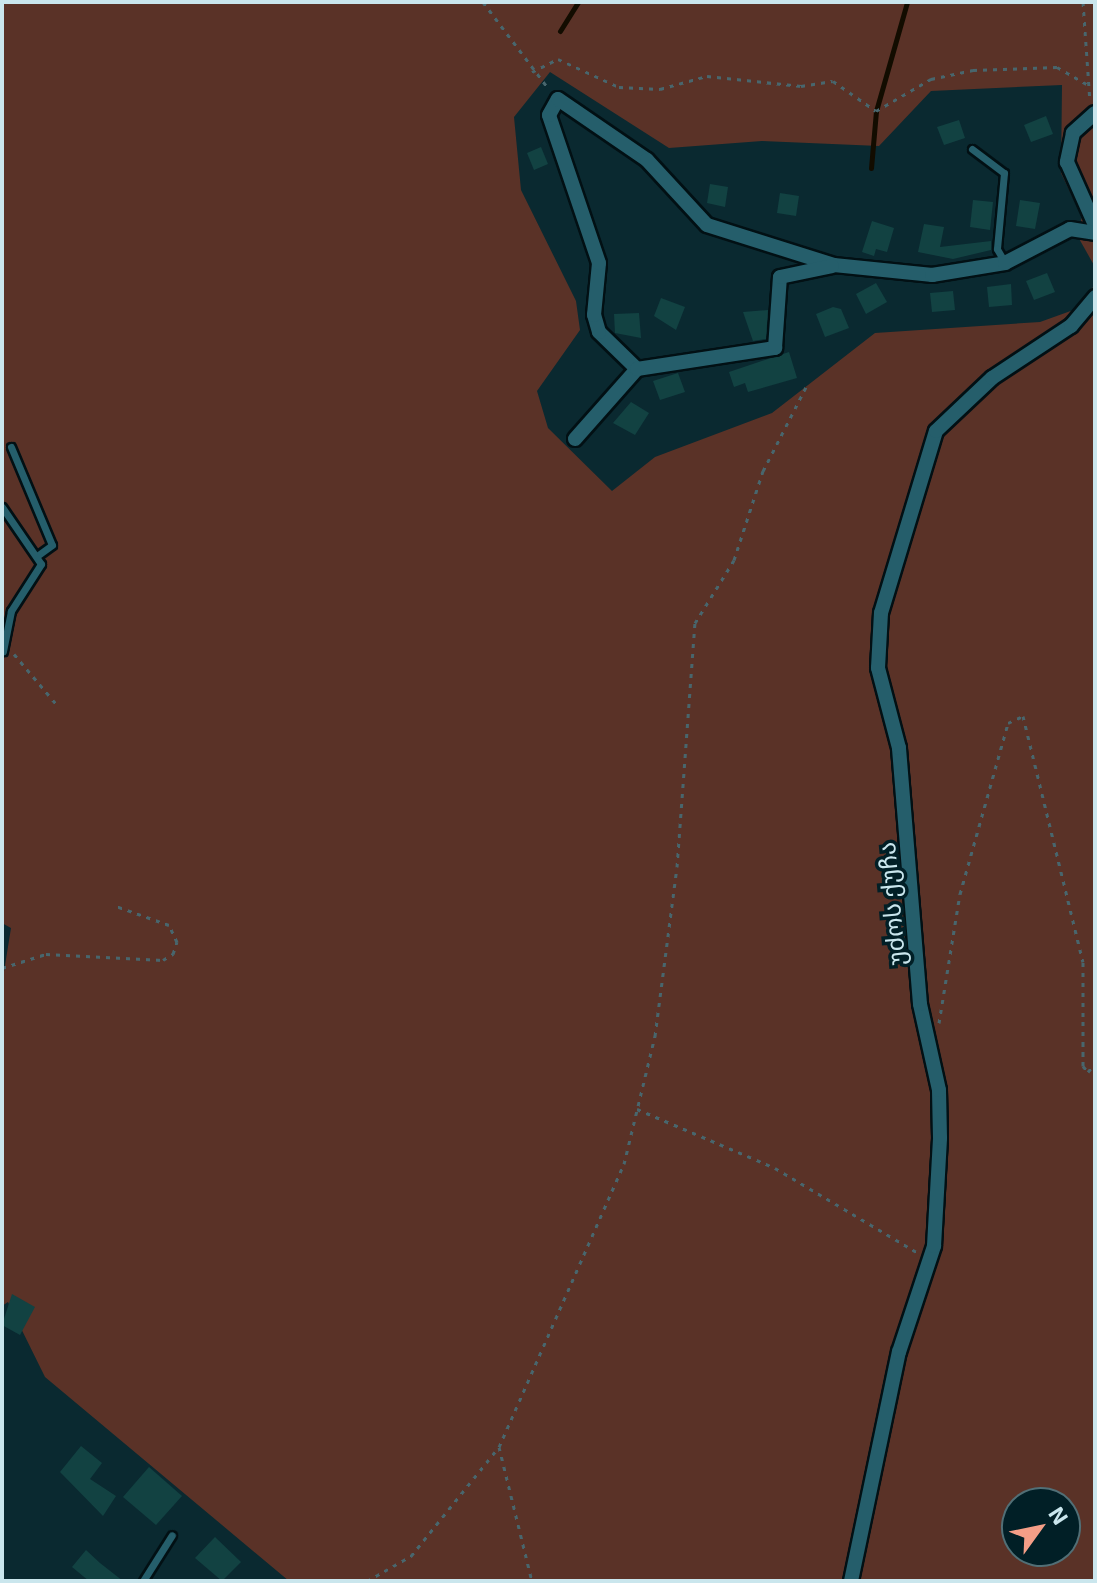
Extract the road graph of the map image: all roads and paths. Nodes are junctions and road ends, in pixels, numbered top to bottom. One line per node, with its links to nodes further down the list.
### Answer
1 (483, 2): 3 (path)
2 (1083, 2): 4 (path)
3 (532, 72): 4 (path); 5 (path)
4 (1087, 84): 6 (path)
5 (558, 99): 11 (street); 13 (street)
6 (1094, 114): 8 (street)
7 (972, 149): 10 (lane)
8 (1095, 225)
9 (1095, 233): 10 (street)
10 (1005, 263): 11 (street)
11 (834, 265): 13 (street)
12 (1095, 297): 24 (street, უძოს ქუჩა)
13 (637, 369): 15 (street)
14 (808, 383): 26 (path)
15 (575, 439)
16 (11, 447): 18 (lane)
17 (2, 507): 18 (lane)
18 (38, 555): 19 (lane)
19 (6, 636): 20 (lane); 21 (path)
20 (3, 651)
21 (58, 706)
22 (116, 906): 23 (path)
23 (2, 968)
24 (933, 1052): 25 (path); 27 (street, უძოს ქუჩა)
25 (1095, 1063)
26 (637, 1109): 27 (path); 28 (path)
27 (931, 1261): 33 (street, უძოს ქუჩა)
28 (499, 1447): 31 (path); 32 (path)
29 (172, 1535): 30 (lane)
30 (143, 1581)
31 (367, 1581)
32 (532, 1581)
33 (851, 1581)

